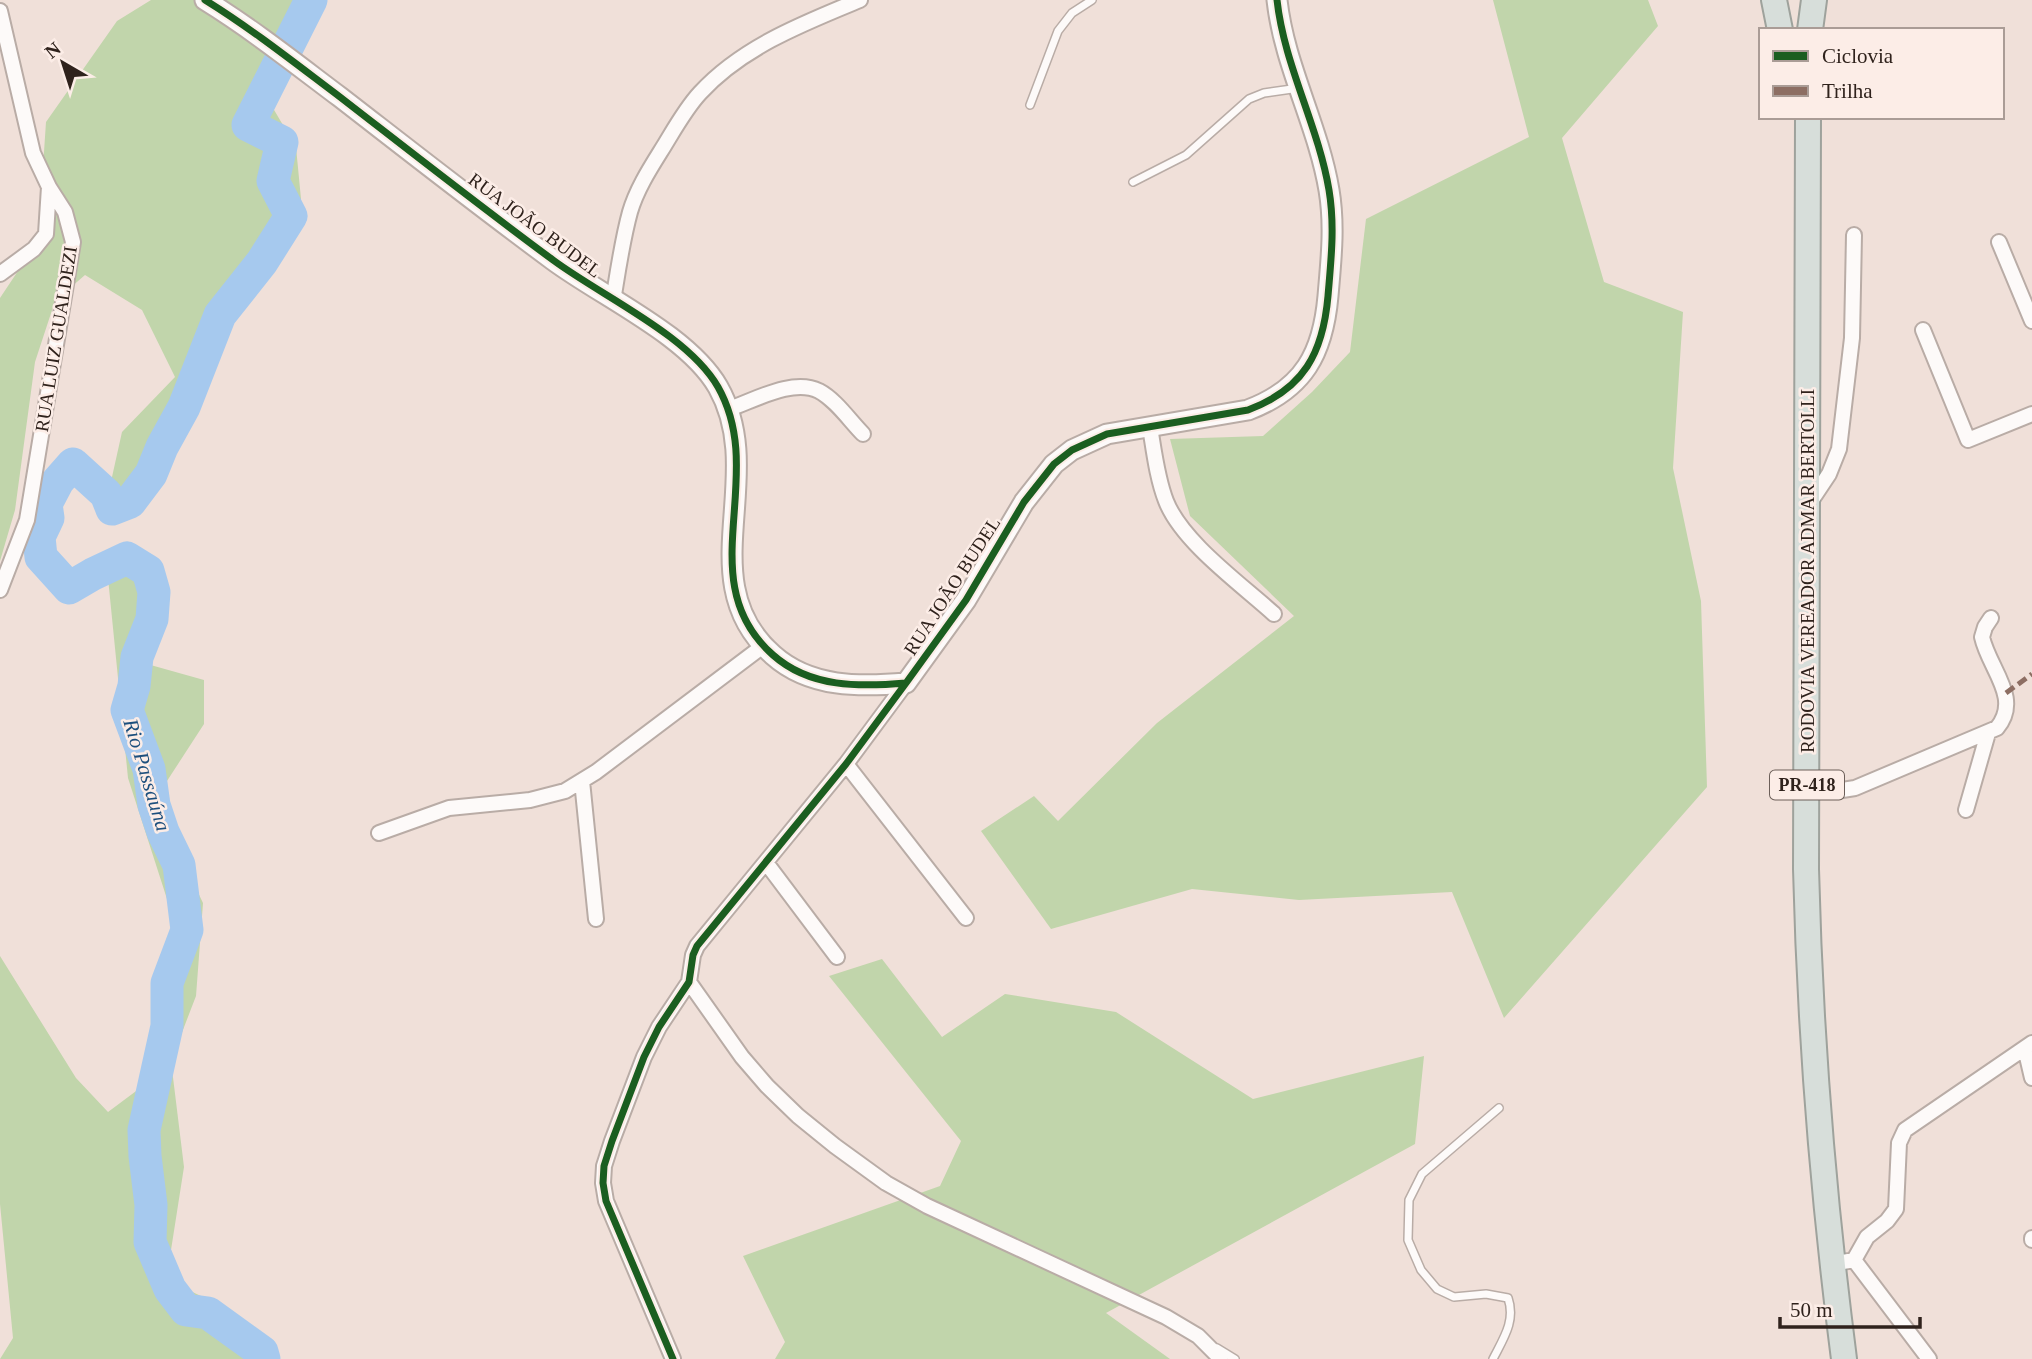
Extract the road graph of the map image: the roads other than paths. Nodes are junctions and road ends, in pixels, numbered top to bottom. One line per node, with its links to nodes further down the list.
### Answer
1 (205, 0): 22 (street, RUA JOÃO BUDEL)
2 (860, 0): 22 (street)
3 (1092, 0): 13 (lane)
4 (1277, 0): 12 (street, RUA JOÃO BUDEL)
5 (1774, 0): 9 (highway)
6 (1809, 0): 10 (highway)
7 (1814, 0): 11 (highway)
8 (0, 11): 17 (street, RUA LUIZ GUALDEZI)
9 (1780, 28)
10 (1809, 28)
11 (1809, 28)
12 (1300, 88): 16 (lane); 27 (street, RUA JOÃO BUDEL)
13 (1030, 105)
14 (1794, 119): 18 (highway)
15 (1808, 119): 18 (highway, RODOVIA VEREADOR ADMAR BERTOLLI / PR-418)
16 (1133, 182)
17 (49, 187): 21 (street); 30 (street, RUA LUIZ GUALDEZI)
18 (1808, 209): 29 (highway, RODOVIA VEREADOR ADMAR BERTOLLI / PR-418)
19 (1854, 235): 29 (street)
20 (1999, 242): 23 (street)
21 (0, 274)
22 (613, 301): 25 (street, RUA JOÃO BUDEL)
23 (2032, 321)
24 (1923, 330): 26 (street)
25 (729, 408): 28 (street); 33 (street, RUA JOÃO BUDEL)
26 (2032, 414)
27 (1150, 427): 31 (street); 34 (street, RUA JOÃO BUDEL)
28 (863, 434)
29 (1806, 508): 38 (highway, RODOVIA VEREADOR ADMAR BERTOLLI / PR-418)
30 (0, 590)
31 (1275, 614)
32 (1991, 618): 35 (street)
33 (763, 646): 34 (street, RUA JOÃO BUDEL); 37 (street)
34 (906, 683): 36 (street)
35 (1988, 733): 38 (street); 39 (street)
36 (846, 764): 41 (street); 42 (street)
37 (582, 781): 40 (street); 43 (street)
38 (1807, 788): 49 (highway, RODOVIA VEREADOR ADMAR BERTOLLI / PR-418)
39 (1966, 810)
40 (379, 833)
41 (766, 864): 44 (street); 45 (street)
42 (966, 918)
43 (596, 919)
44 (837, 957)
45 (689, 982): 50 (street); 51 (street)
46 (2029, 1045): 47 (street); 49 (street)
47 (2032, 1078)
48 (1499, 1108): 54 (lane)
49 (1843, 1262): 55 (highway, RODOVIA VEREADOR ADMAR BERTOLLI / PR-418); 56 (street)
50 (1198, 1336): 52 (street); 53 (lane)
51 (673, 1359)
52 (1221, 1359)
53 (1235, 1359)
54 (1493, 1359)
55 (1844, 1359)
56 (1929, 1359)

